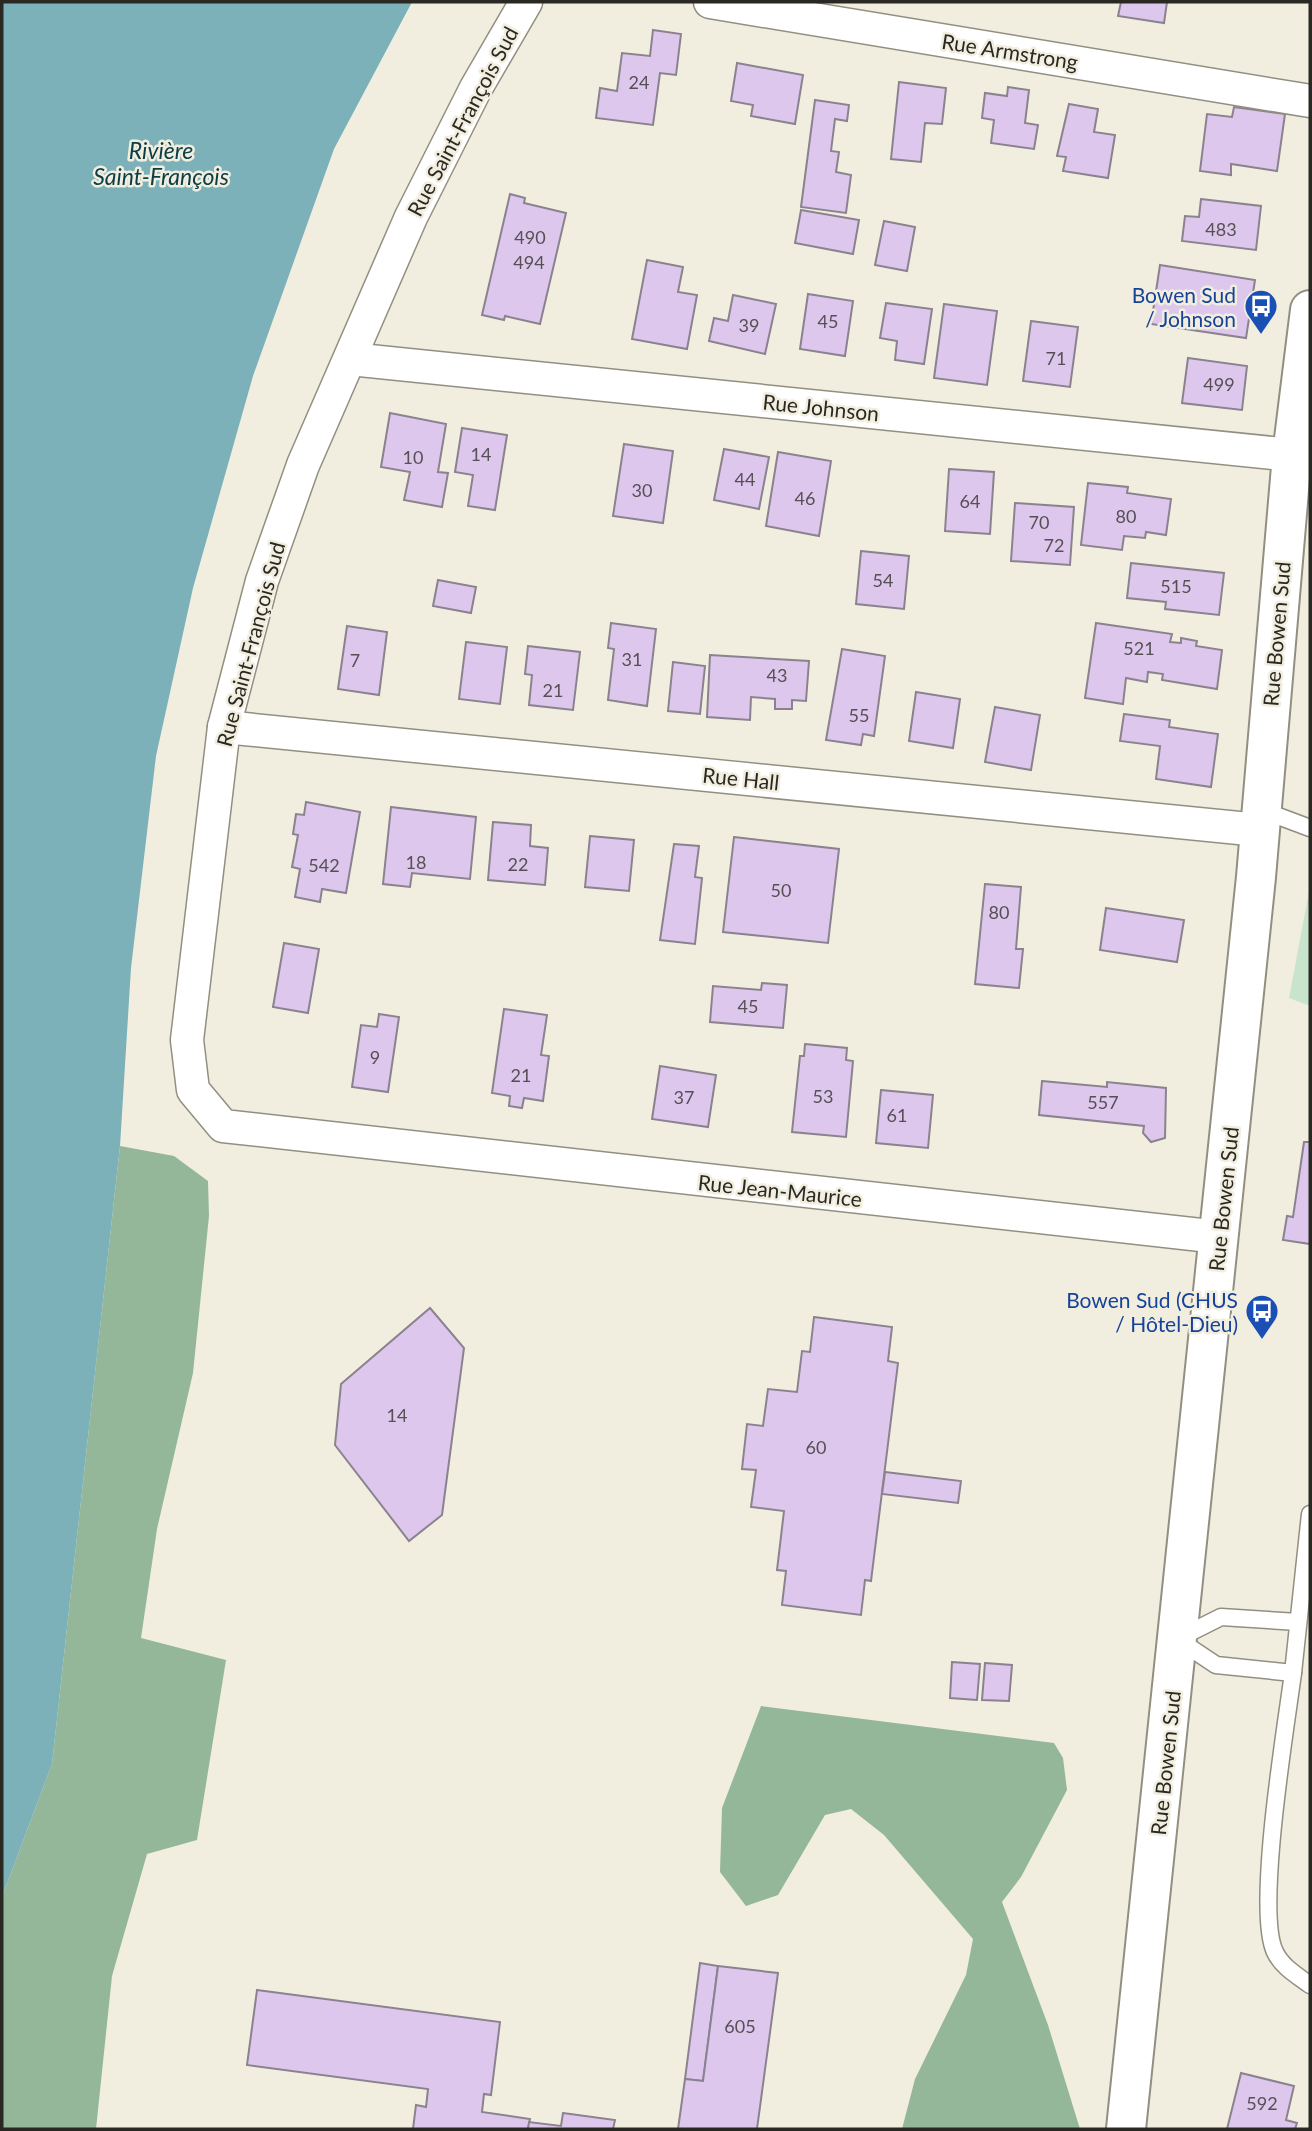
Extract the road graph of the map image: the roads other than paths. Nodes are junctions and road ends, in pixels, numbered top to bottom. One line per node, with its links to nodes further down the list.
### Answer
1 (526, 2): 5 (street, Rue Saint-François Sud)
2 (710, 2): 3 (street, Rue Armstrong)
3 (1310, 101)
4 (1310, 310): 6 (street, Rue Bowen Sud)
5 (350, 359): 7 (street, Rue Johnson); 8 (street, Rue Saint-François Sud)
6 (1305, 396): 7 (street, Rue Bowen Sud)
7 (1292, 455): 9 (street, Rue Bowen Sud)
8 (223, 727): 9 (street, Rue Hall); 11 (street, Rue Saint-François Sud)
9 (1259, 819): 10 (lane); 12 (street, Rue Bowen Sud)
10 (1310, 828)
11 (341, 1142): 12 (street, Rue Jean-Maurice)
12 (1219, 1237): 15 (street, Rue Bowen Sud)
13 (1310, 1514): 14 (lane)
14 (1298, 1622): 15 (lane); 16 (lane)
15 (1177, 1639): 16 (lane); 18 (street, Rue Bowen Sud)
16 (1293, 1673): 17 (lane)
17 (1310, 1985)
18 (1126, 2129)

